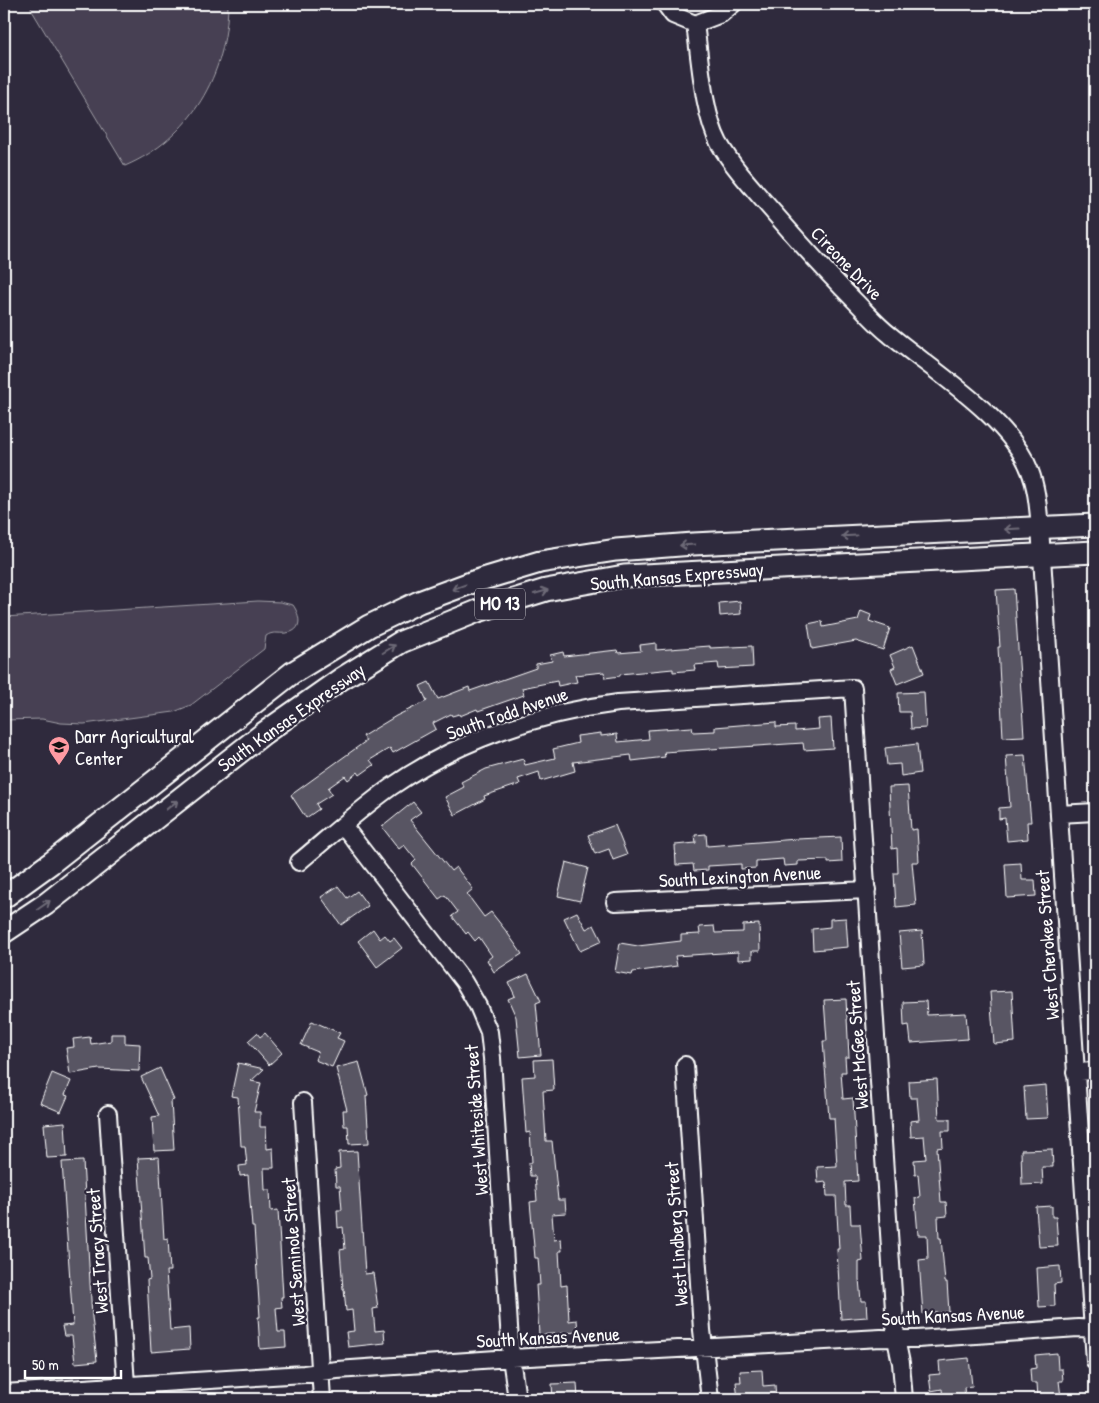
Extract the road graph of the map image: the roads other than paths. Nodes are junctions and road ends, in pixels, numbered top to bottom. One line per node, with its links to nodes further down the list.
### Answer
1 (665, 4): 3 (street)
2 (734, 5): 3 (street)
3 (695, 24): 5 (street, Cireone Drive)
4 (1095, 525): 5 (main road, South Kansas Expressway / MO 13)
5 (1040, 527): 7 (street, West Cherokee Street); 14 (main road, South Kansas Expressway / MO 13, one-way to 14)
6 (1095, 552): 7 (main road, South Kansas Expressway / MO 13)
7 (1041, 554): 10 (street, West Cherokee Street); 16 (main road, South Kansas Expressway / MO 13, one-way to 7)
8 (853, 688): 11 (street, South Todd Avenue); 13 (street, West McGee Street)
9 (1095, 812): 10 (street)
10 (1058, 814): 19 (street, West Cherokee Street)
11 (343, 825): 12 (street, South Todd Avenue); 25 (street, West Whiteside Street)
12 (299, 862)
13 (867, 890): 15 (street, South Lexington Avenue); 23 (street, West McGee Street)
14 (4, 897)
15 (615, 902)
16 (4, 932)
17 (685, 1065): 24 (street, West Lindberg Street)
18 (1095, 1071): 19 (street)
19 (1075, 1072): 22 (street, West Cherokee Street)
20 (303, 1102): 27 (street, West Seminole Street)
21 (108, 1114): 28 (street, West Tracy Street)
22 (1094, 1329): 23 (street, South Kansas Avenue); 26 (street, West Cherokee Street)
23 (896, 1340): 24 (street, South Kansas Avenue); 33 (street, West McGee Street)
24 (704, 1348): 25 (street, South Kansas Avenue); 32 (street, West Lindberg Street)
25 (511, 1358): 27 (street, South Kansas Avenue); 31 (street, West Whiteside Street)
26 (1095, 1361)
27 (321, 1372): 28 (street, South Kansas Avenue); 30 (street, West Seminole Street)
28 (126, 1386): 29 (street, South Kansas Avenue)
29 (4, 1393)
30 (322, 1399)
31 (517, 1399)
32 (710, 1399)
33 (904, 1399)

